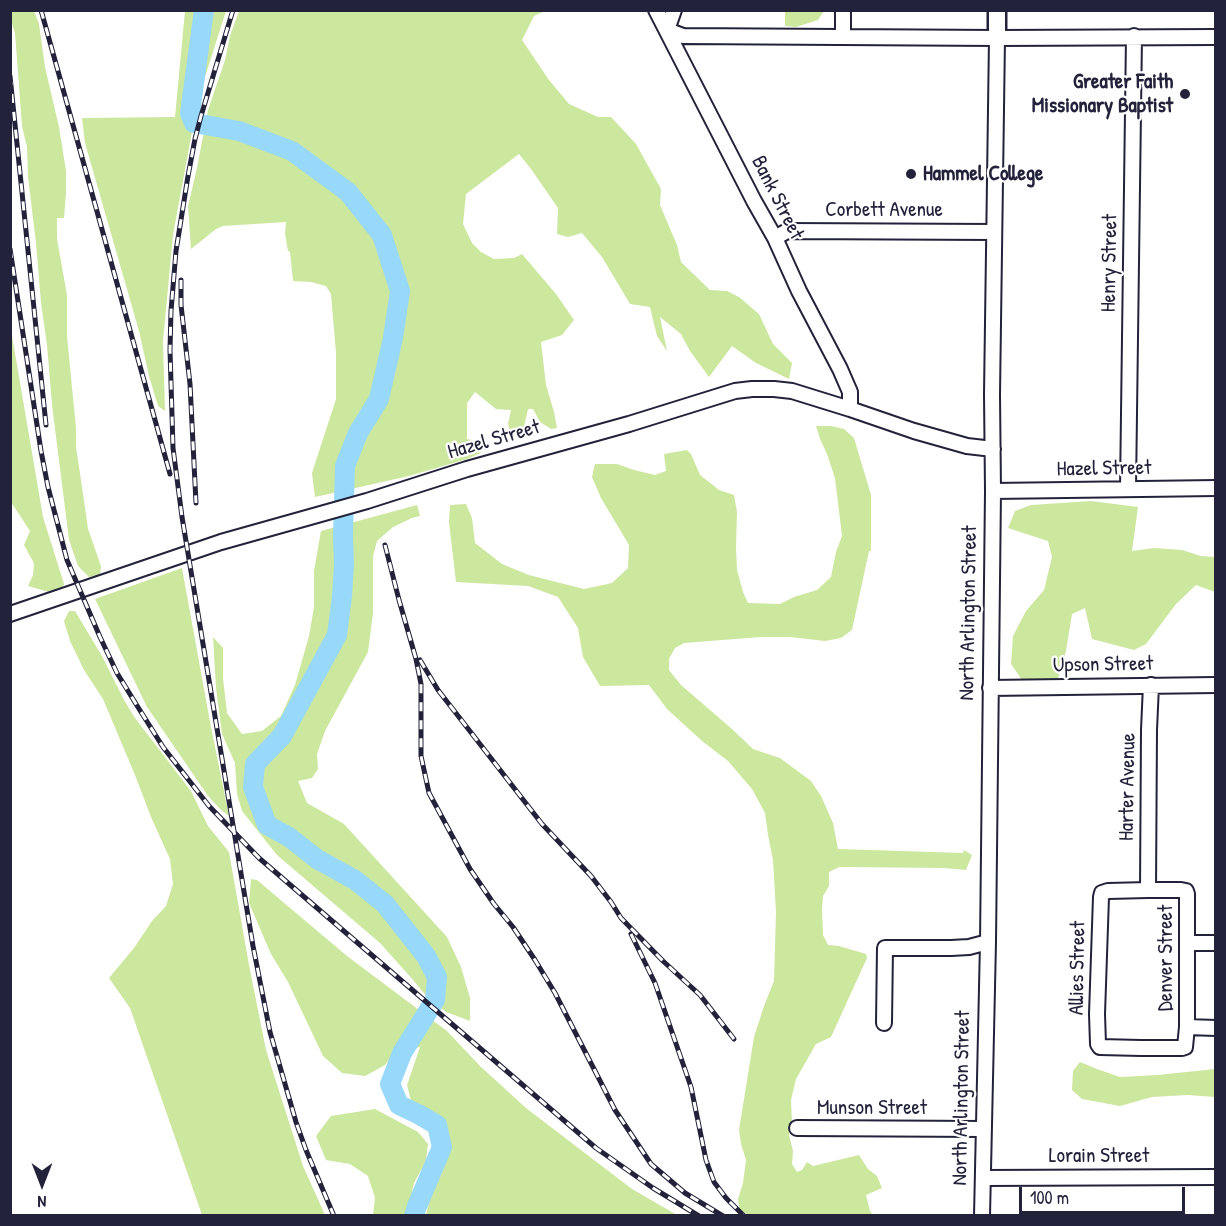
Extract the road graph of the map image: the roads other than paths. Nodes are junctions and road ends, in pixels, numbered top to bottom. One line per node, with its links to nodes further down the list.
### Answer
1 (656, 10): 5 (street, Bank Street)
2 (674, 10): 5 (street)
3 (843, 10): 7 (street)
4 (997, 10): 9 (main road, North Arlington Street)
5 (667, 30): 7 (street); 11 (street, Bank Street)
6 (1134, 36): 8 (street); 9 (street); 15 (street, Henry Street)
7 (843, 37): 9 (street)
8 (1215, 37)
9 (997, 38): 10 (street, North Arlington Street)
10 (994, 232): 11 (street, Corbett Avenue); 13 (street, North Arlington Street)
11 (775, 238): 12 (street, Bank Street)
12 (850, 409): 13 (street, Hazel Street); 17 (street, Hazel Street)
13 (993, 449): 16 (street, North Arlington Street)
14 (1215, 488): 15 (street, Hazel Street)
15 (1128, 489): 16 (street, Hazel Street)
16 (993, 491): 20 (street, North Arlington Street)
17 (10, 614)
18 (1151, 685): 19 (street, Upson Street); 20 (street, Upson Street); 21 (street, Harter Avenue)
19 (1215, 685)
20 (990, 688): 22 (street, North Arlington Street)
21 (1148, 890): 23 (street, Denver Street); 28 (street, Allies Street)
22 (988, 942): 25 (street); 30 (street, North Arlington Street)
23 (1187, 943): 24 (street); 26 (street, Denver Street)
24 (1215, 943)
25 (884, 1023)
26 (1187, 1027): 27 (street); 28 (street, Denver Street)
27 (1215, 1028)
28 (1185, 1047)
29 (797, 1128): 30 (street, Munson Street)
30 (983, 1129): 32 (street, North Arlington Street)
31 (1215, 1177): 32 (street, Lorain Street)
32 (983, 1178): 33 (street, North Arlington Street)
33 (982, 1215)

